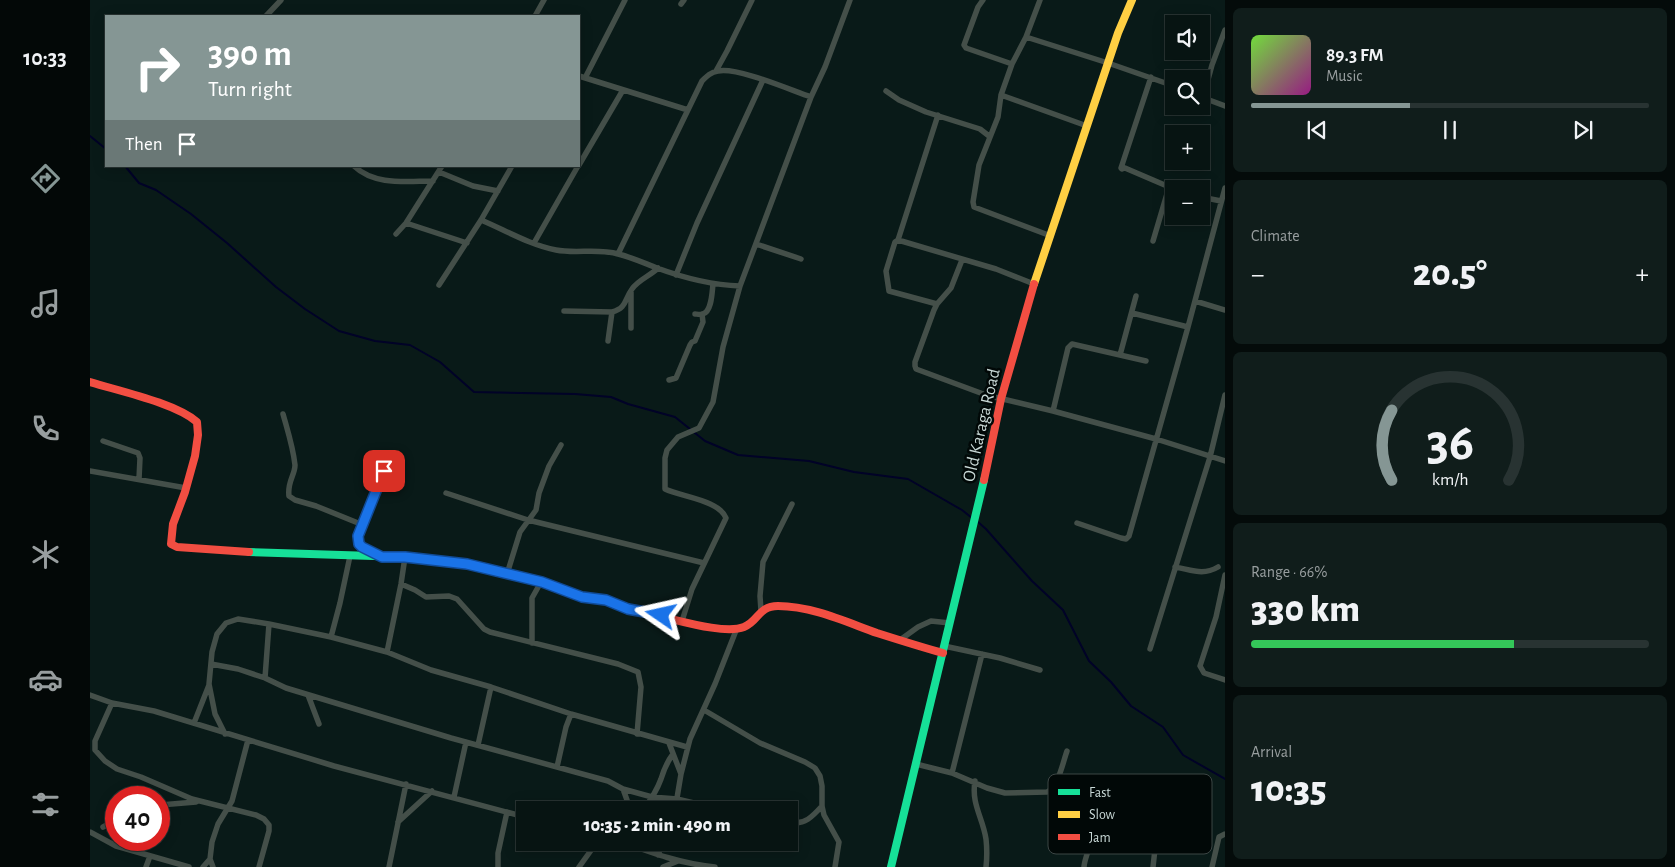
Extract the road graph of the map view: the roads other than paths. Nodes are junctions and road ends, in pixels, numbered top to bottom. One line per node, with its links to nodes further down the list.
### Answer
1 (282, 0): 9 (street)
2 (544, 0): 10 (street)
3 (625, 0): 17 (street)
4 (752, 0): 15 (street)
5 (850, 0): 24 (street)
6 (983, 0): 14 (street)
7 (1040, 0): 12 (street)
8 (1129, 1): 13 (street, Old Karaga Road)
9 (267, 15)
10 (536, 15)
11 (1225, 30): 16 (street)
12 (1026, 37): 13 (street); 14 (street)
13 (1108, 63): 18 (street); 29 (street, Old Karaga Road)
14 (1012, 64): 23 (street)
15 (716, 71): 19 (street); 27 (street)
16 (1210, 72)
17 (582, 77): 21 (street)
18 (1151, 77): 20 (street); 38 (street)
19 (763, 80): 24 (street); 57 (street)
20 (1165, 82)
21 (623, 90): 27 (street); 31 (street)
22 (886, 91): 28 (street)
23 (1001, 95): 29 (street); 30 (street)
24 (811, 97): 52 (street)
25 (1210, 101): 26 (street)
26 (1225, 106)
27 (688, 110): 53 (street)
28 (938, 115): 30 (street); 48 (street)
29 (1087, 126): 47 (street, Old Karaga Road)
30 (989, 136): 47 (street)
31 (580, 163)
32 (355, 167): 37 (street)
33 (442, 167): 36 (street)
34 (510, 167): 40 (street)
35 (577, 167): 50 (street)
36 (439, 172): 37 (street); 40 (street)
37 (433, 181): 45 (street)
38 (1165, 185)
39 (1225, 188): 42 (street)
40 (498, 191): 44 (street)
41 (1210, 199): 42 (street)
42 (1221, 202): 64 (street)
43 (1165, 208): 49 (street)
44 (482, 220): 50 (street); 51 (street)
45 (406, 223): 46 (street); 51 (street)
46 (396, 234)
47 (1051, 236): 59 (street, Old Karaga Road)
48 (898, 240): 55 (street); 65 (street)
49 (1153, 241)
50 (534, 242): 53 (street)
51 (467, 243): 60 (street)
52 (756, 244): 54 (street); 61 (street)
53 (618, 254): 56 (street)
54 (800, 260)
55 (962, 260): 59 (street); 65 (street)
56 (658, 268): 57 (street); 62 (street)
57 (676, 275): 58 (street)
58 (714, 284): 61 (street); 71 (street)
59 (1034, 284): 80 (street, Old Karaga Road)
60 (440, 285)
61 (740, 286): 100 (street)
62 (631, 290): 68 (street); 73 (street)
63 (1136, 296): 69 (street)
64 (1195, 301): 66 (street); 72 (street)
65 (936, 304): 80 (street)
66 (1225, 310)
67 (564, 311): 68 (street)
68 (612, 312): 74 (street)
69 (1132, 313): 72 (street); 75 (street)
70 (695, 314): 71 (street)
71 (702, 314): 77 (street)
72 (1188, 326): 83 (street)
73 (631, 328)
74 (608, 341)
75 (1120, 355): 76 (street); 81 (street)
76 (1146, 361)
77 (669, 380)
78 (90, 382): 91 (street)
79 (1225, 394): 86 (street)
80 (1002, 399): 81 (street); 110 (street, Old Karaga Road)
81 (1053, 411): 83 (street)
82 (283, 414): 96 (street)
83 (1156, 439): 86 (street); 95 (street)
84 (102, 442): 90 (street)
85 (561, 446): 94 (street)
86 (1210, 457): 87 (street); 101 (street)
87 (1225, 461)
88 (90, 471): 90 (street)
89 (384, 471): 96 (street)
90 (139, 479): 91 (street)
91 (186, 488): 97 (street)
92 (446, 493): 94 (street)
93 (792, 504): 107 (street)
94 (528, 520): 100 (street); 103 (street)
95 (1077, 523)
96 (362, 524): 98 (street)
97 (350, 556): 98 (street); 112 (street)
98 (382, 557): 99 (street)
99 (405, 557): 103 (street); 106 (street)
100 (704, 563): 108 (street)
101 (1176, 567): 102 (street); 116 (street)
102 (1218, 567)
103 (507, 574): 105 (street)
104 (1225, 575): 122 (street)
105 (542, 582): 108 (street); 114 (street)
106 (401, 584): 114 (street); 117 (street)
107 (761, 611): 111 (street); 113 (street)
108 (682, 621): 111 (street)
109 (269, 624): 112 (street); 119 (street); 121 (street)
110 (950, 624): 113 (street); 115 (street, Old Karaga Road)
111 (737, 628): 128 (street)
112 (331, 637): 117 (street)
113 (900, 640): 115 (street)
114 (532, 643): 133 (street)
115 (944, 649): 118 (street); 141 (street, Old Karaga Road)
116 (1150, 649)
117 (387, 652): 124 (street)
118 (982, 654): 120 (street); 143 (street)
119 (211, 664): 121 (street); 123 (street)
120 (1040, 670)
121 (265, 678): 126 (street)
122 (1225, 680)
123 (210, 684): 130 (street); 132 (street)
124 (491, 687): 129 (street); 137 (street)
125 (90, 695): 127 (street)
126 (308, 695): 131 (street); 135 (street)
127 (112, 703): 130 (street); 157 (street)
128 (704, 710): 138 (street); 159 (street)
129 (571, 714): 133 (street); 142 (street)
130 (194, 723): 132 (street)
131 (319, 724)
132 (225, 734): 134 (street)
133 (637, 734): 136 (street)
134 (248, 740): 147 (street); 160 (street)
135 (466, 742): 137 (street); 151 (street)
136 (669, 743): 138 (street); 140 (street)
137 (478, 745): 142 (street)
138 (687, 747): 144 (street)
139 (1067, 751): 145 (street)
140 (673, 754): 144 (street); 152 (street)
141 (916, 764): 143 (street); 188 (street, Old Karaga Road)
142 (557, 767): 148 (street)
143 (952, 773): 146 (street)
144 (680, 774): 153 (street)
145 (1058, 774)
146 (975, 781): 150 (street); 189 (street)
147 (406, 784): 149 (street); 163 (street)
148 (623, 789): 152 (street); 154 (street)
149 (432, 791): 151 (street); 163 (street)
150 (1048, 792)
151 (454, 797): 161 (street)
152 (652, 797): 153 (street); 155 (street)
153 (677, 799): 156 (street)
154 (627, 801)
155 (649, 801)
156 (685, 801)
157 (200, 802): 158 (street); 160 (street)
158 (170, 804)
159 (822, 806): 164 (street); 187 (street)
160 (228, 808): 174 (street); 181 (street)
161 (507, 812): 162 (street); 183 (street)
162 (516, 814)
163 (398, 822): 182 (street)
164 (798, 823)
165 (90, 832): 173 (street)
166 (1225, 834): 192 (street)
167 (591, 851): 184 (street)
168 (647, 851): 172 (street)
169 (660, 851): 172 (street)
170 (1088, 854): 190 (street)
171 (1154, 854): 191 (street)
172 (658, 855): 175 (street)
173 (150, 856): 176 (street); 177 (street)
174 (210, 860): 179 (street); 180 (street)
175 (678, 861): 185 (street); 186 (street)
176 (174, 865): 178 (street)
177 (146, 867)
178 (189, 867)
179 (203, 867)
180 (213, 867)
181 (260, 867)
182 (389, 867)
183 (498, 867)
184 (579, 867)
185 (663, 867)
186 (715, 867)
187 (835, 867)
188 (891, 867)
189 (986, 867)
190 (1084, 867)
191 (1153, 867)
192 (1212, 867)

